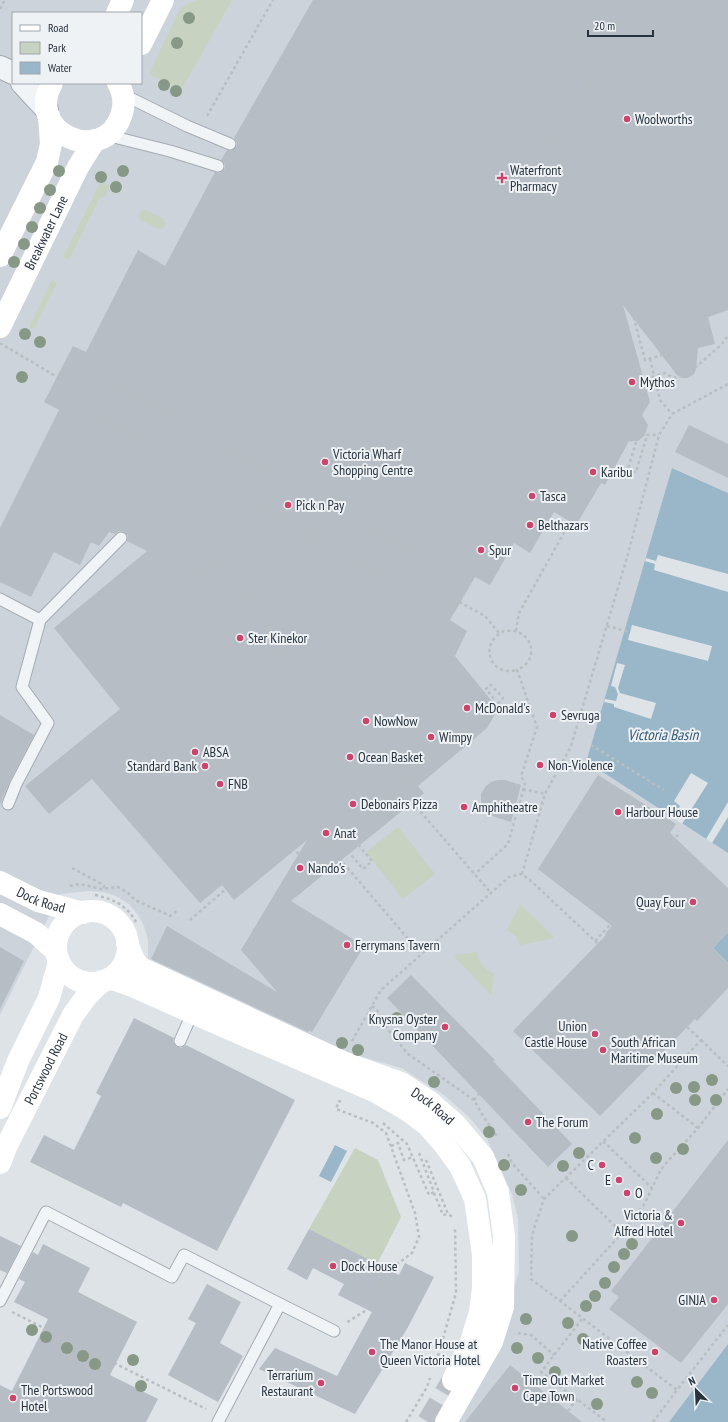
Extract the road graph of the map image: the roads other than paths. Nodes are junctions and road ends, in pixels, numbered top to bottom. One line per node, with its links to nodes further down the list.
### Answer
1 (123, 0): 3 (street)
2 (163, 0): 4 (street)
3 (117, 12)
4 (142, 42)
5 (0, 67): 6 (street)
6 (12, 73)
7 (23, 84): 10 (street)
8 (52, 84): 10 (street)
9 (120, 86): 11 (street, Breakwater Lane); 12 (lane)
10 (48, 113): 11 (street); 14 (street)
11 (100, 138): 13 (lane); 15 (street, Breakwater Lane)
12 (230, 144)
13 (218, 166)
14 (0, 256)
15 (0, 327)
16 (121, 538): 18 (lane)
17 (0, 599): 18 (lane)
18 (40, 620): 19 (lane)
19 (8, 804)
20 (0, 882): 21 (street, Dock Road)
21 (83, 912): 23 (street); 24 (street)
22 (0, 914): 24 (street, Dock Road)
23 (128, 943): 25 (street); 26 (street, Dock Road)
24 (58, 957): 25 (street); 29 (street, Portswood Road)
25 (106, 980): 27 (street, Dock Road); 32 (street, Portswood Road)
26 (192, 992): 27 (lane); 38 (street, Dock Road)
27 (193, 1013): 28 (lane); 36 (street, Dock Road)
28 (180, 1042)
29 (18, 1061): 30 (street, Portswood Road); 31 (street, Portswood Road)
30 (0, 1085)
31 (0, 1108)
32 (0, 1160)
33 (280, 1304): 34 (lane); 35 (lane); 37 (lane)
34 (4, 1305)
35 (334, 1331)
36 (453, 1380)
37 (219, 1419)
38 (446, 1422)

